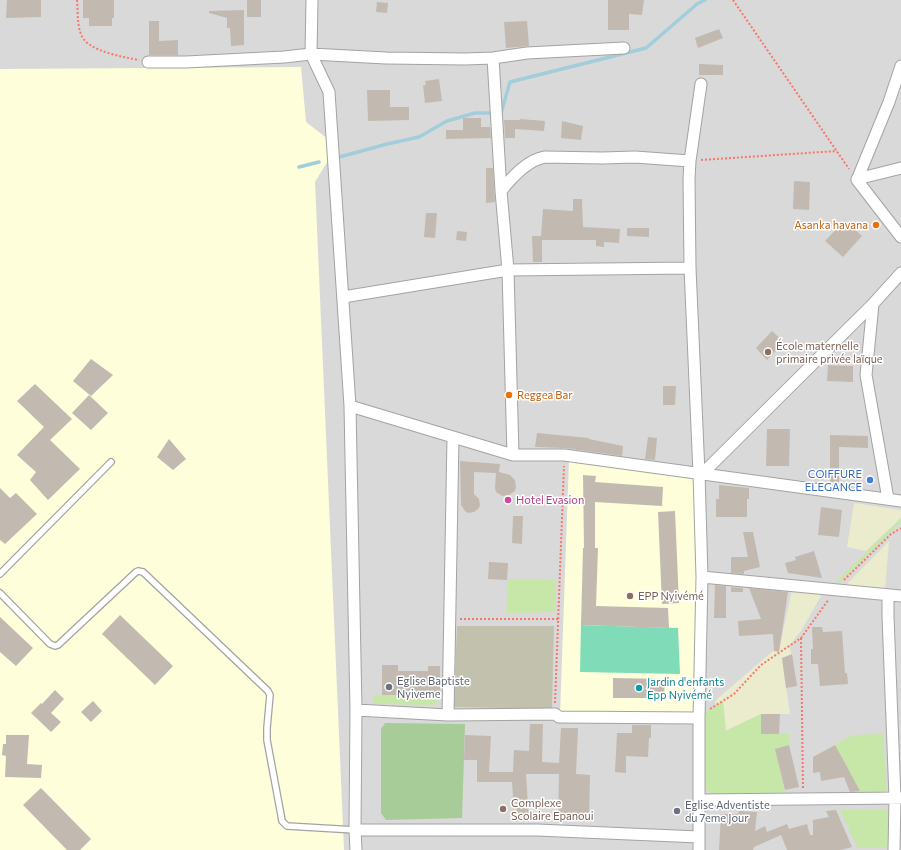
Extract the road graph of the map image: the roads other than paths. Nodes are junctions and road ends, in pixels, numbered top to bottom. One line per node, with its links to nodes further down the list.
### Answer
1 (312, 0): 3 (street)
2 (624, 48): 4 (street)
3 (311, 54): 4 (street); 5 (street); 16 (street)
4 (493, 58): 11 (street)
5 (148, 62)
6 (901, 66): 10 (street)
7 (701, 84): 8 (street)
8 (690, 161): 11 (street); 13 (street)
9 (901, 168): 10 (street)
10 (857, 180): 12 (street)
11 (501, 191): 14 (street)
12 (901, 237)
13 (690, 268): 14 (street); 22 (street)
14 (508, 270): 16 (street); 20 (street)
15 (901, 273): 17 (street)
16 (343, 297): 18 (street)
17 (873, 304): 22 (street); 23 (street)
18 (350, 406): 19 (street); 30 (street)
19 (453, 438): 20 (street); 31 (street)
20 (513, 455): 22 (street)
21 (111, 462): 25 (lane)
22 (701, 473): 23 (street); 26 (street)
23 (888, 498): 24 (street)
24 (901, 501)
25 (0, 574)
26 (702, 578): 28 (street); 32 (street)
27 (0, 593): 35 (lane)
28 (888, 595): 29 (street); 33 (street)
29 (901, 596)
30 (356, 710): 31 (street); 35 (street)
31 (448, 715): 32 (street)
32 (698, 718): 34 (street)
33 (898, 798): 34 (street); 39 (street)
34 (700, 800): 36 (street)
35 (355, 830): 36 (street); 37 (street)
36 (699, 837): 38 (street)
37 (356, 850)
38 (699, 850)
39 (894, 850)

